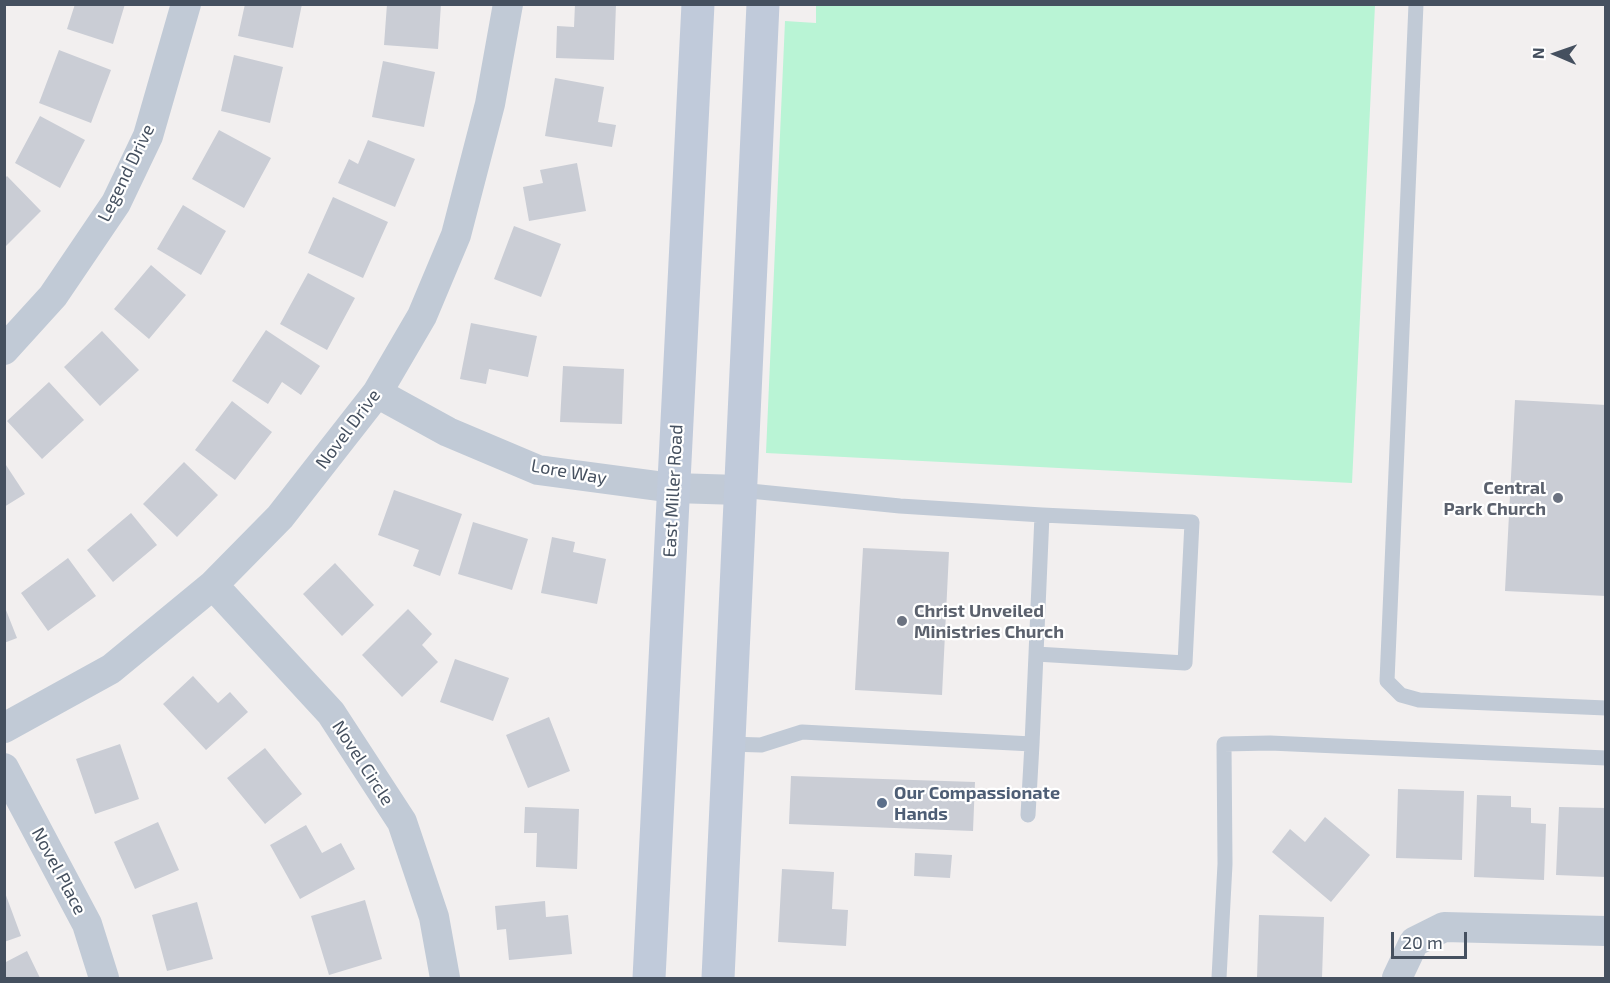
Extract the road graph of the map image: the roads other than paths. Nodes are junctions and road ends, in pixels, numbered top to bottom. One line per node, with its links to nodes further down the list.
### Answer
1 (186, 4): 6 (street, Legend Drive)
2 (508, 4): 7 (street, Novel Drive)
3 (698, 4): 8 (main road, East Miller Road)
4 (763, 4): 9 (main road)
5 (1416, 4): 13 (lane)
6 (4, 350)
7 (377, 393): 8 (street, Lore Way); 11 (street, Novel Drive)
8 (673, 488): 9 (street, Lore Way); 23 (main road, East Miller Road)
9 (740, 490): 10 (lane); 15 (main road)
10 (1042, 515): 12 (lane); 12 (lane)
11 (213, 585): 14 (street, Novel Drive); 22 (street, Novel Circle)
12 (1036, 654): 16 (lane)
13 (1605, 708)
14 (4, 728)
15 (728, 744): 16 (lane); 24 (main road)
16 (1032, 744): 19 (lane)
17 (1605, 758): 25 (lane)
18 (4, 768): 21 (street, Novel Place)
19 (1028, 814)
20 (1605, 931): 26 (street)
21 (104, 978)
22 (445, 978)
23 (649, 978)
24 (717, 978)
25 (1219, 978)
26 (1397, 978)

